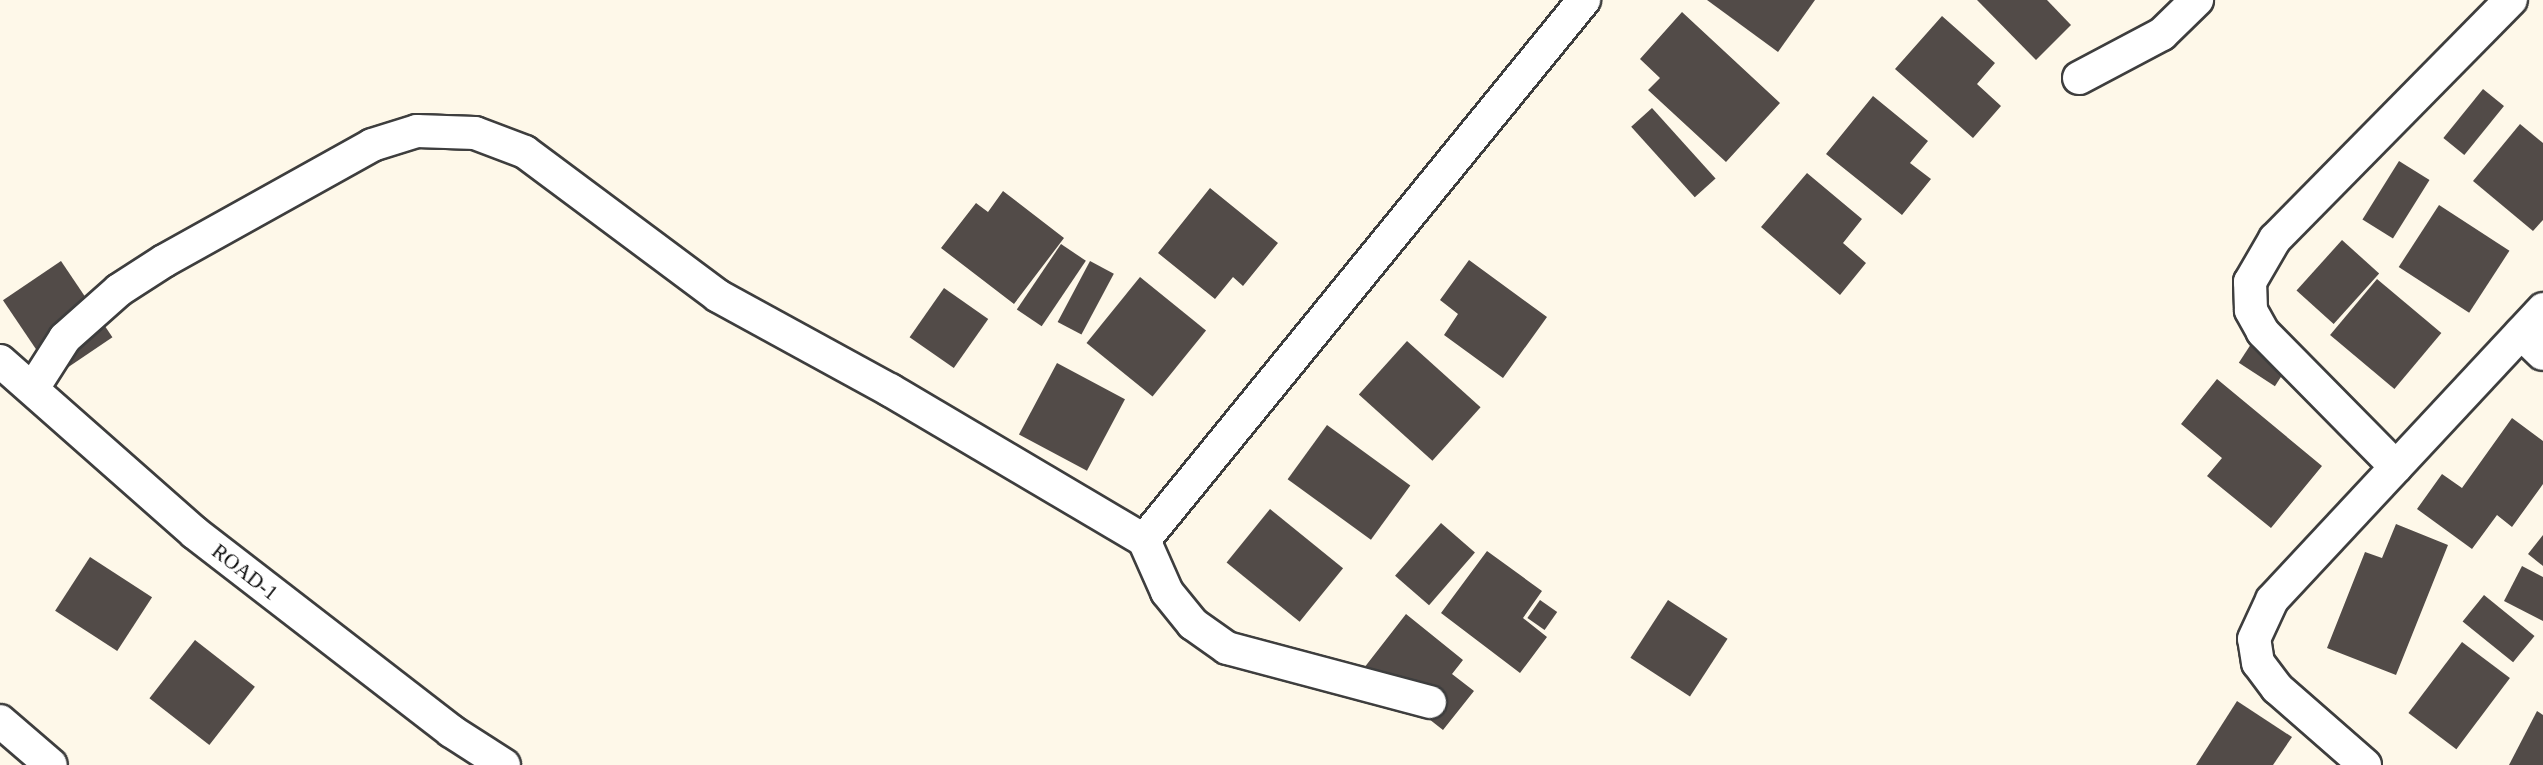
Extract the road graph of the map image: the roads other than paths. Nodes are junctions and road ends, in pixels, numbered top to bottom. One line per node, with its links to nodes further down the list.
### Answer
1 (1584, 0): 10 (street)
2 (2197, 0): 4 (street)
3 (2511, 0): 9 (street)
4 (2079, 78)
5 (2543, 309): 6 (street)
6 (2532, 343): 9 (street)
7 (0, 361): 14 (street, ROAD-1)
8 (37, 382): 10 (street)
9 (2396, 467): 15 (street)
10 (1144, 540): 11 (street)
11 (1430, 702)
12 (0, 721): 13 (street)
13 (51, 765)
14 (504, 765)
15 (2365, 765)

